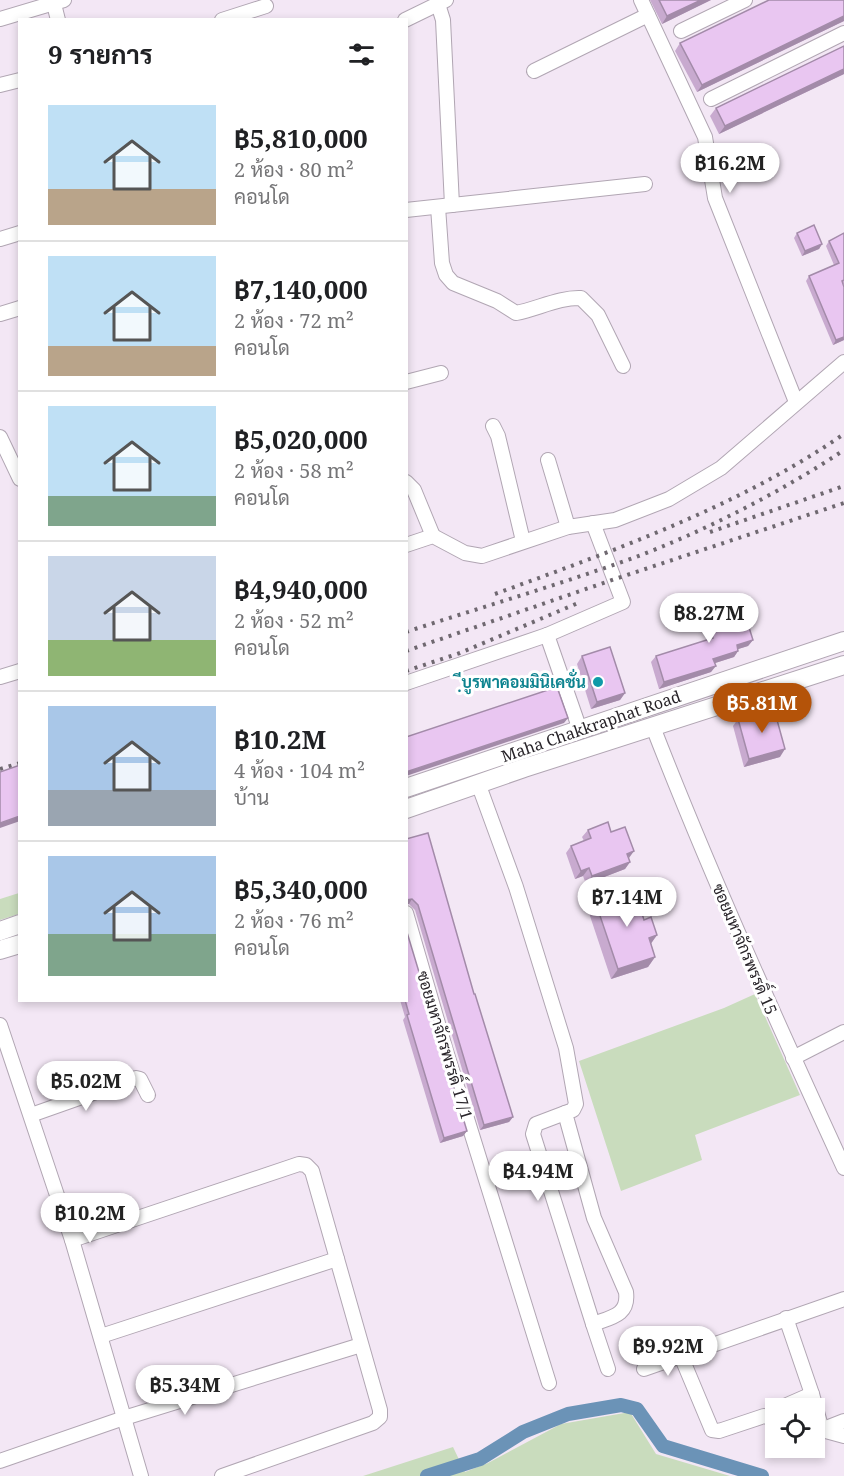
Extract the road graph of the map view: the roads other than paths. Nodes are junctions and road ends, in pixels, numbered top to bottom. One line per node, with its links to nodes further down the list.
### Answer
1 (641, 0): 6 (street)
2 (744, 0): 11 (street)
3 (57, 1): 7 (street); 9 (street)
4 (442, 2): 10 (street); 18 (street)
5 (266, 6): 8 (street)
6 (648, 15): 13 (street); 28 (street)
7 (58, 18)
8 (228, 18)
9 (0, 19)
10 (408, 19)
11 (681, 32)
12 (844, 33): 16 (street)
13 (534, 71)
14 (18, 80): 15 (street)
15 (0, 85)
16 (711, 99)
17 (645, 184): 18 (street)
18 (445, 206): 19 (street); 25 (street)
19 (408, 210)
20 (18, 234): 21 (street)
21 (0, 239)
22 (18, 309): 23 (street)
23 (0, 314)
24 (844, 362): 28 (street)
25 (623, 366)
26 (441, 373): 27 (street)
27 (408, 381)
28 (796, 402): 35 (street)
29 (493, 426): 38 (street)
30 (0, 437): 32 (street)
31 (548, 460): 36 (street)
32 (5, 461): 33 (street)
33 (18, 477)
34 (408, 484): 37 (street)
35 (593, 523): 36 (street); 40 (street)
36 (568, 527): 38 (street)
37 (433, 536): 38 (street); 39 (street)
38 (523, 541)
39 (408, 544)
40 (547, 635): 45 (street); 47 (street)
41 (844, 641): 47 (main road, Maha Chakkraphat Road)
42 (844, 665): 46 (main road, Maha Chakkraphat Road)
43 (18, 672): 44 (street)
44 (0, 677)
45 (408, 682)
46 (653, 727): 48 (main road, Maha Chakkraphat Road); 58 (street, ซอยมหาจักรพรรดิ์ 15)
47 (580, 730): 49 (main road, Maha Chakkraphat Road)
48 (478, 783): 50 (main road, Maha Chakkraphat Road); 60 (street)
49 (408, 787)
50 (408, 808)
51 (408, 920): 73 (street, ซอยมหาจักรพรรดิ์ 17/1)
52 (18, 925): 53 (main road)
53 (0, 931)
54 (18, 945): 55 (main road)
55 (0, 951)
56 (0, 1024): 61 (street)
57 (844, 1032): 58 (street)
58 (793, 1058): 62 (street, ซอยมหาจักรพรรดิ์ 15)
59 (148, 1095): 61 (street)
60 (565, 1113): 67 (street); 67 (street)
61 (31, 1115): 63 (street)
62 (844, 1168)
63 (72, 1240): 64 (street); 68 (street)
64 (337, 1259): 68 (street); 69 (street)
65 (844, 1299): 66 (street)
66 (786, 1318): 70 (street); 74 (street)
67 (593, 1324): 71 (street)
68 (101, 1336): 78 (street)
69 (361, 1345): 78 (street); 85 (street)
70 (681, 1356): 72 (street); 77 (street)
71 (608, 1369)
72 (644, 1369)
73 (549, 1383)
74 (812, 1394): 75 (street); 76 (street)
75 (803, 1398)
76 (813, 1398)
77 (765, 1417)
78 (124, 1418): 83 (street); 84 (street)
79 (844, 1421): 80 (street)
80 (825, 1427)
81 (825, 1431): 82 (street)
82 (844, 1436)
83 (0, 1461)
84 (141, 1476)
85 (222, 1476)

